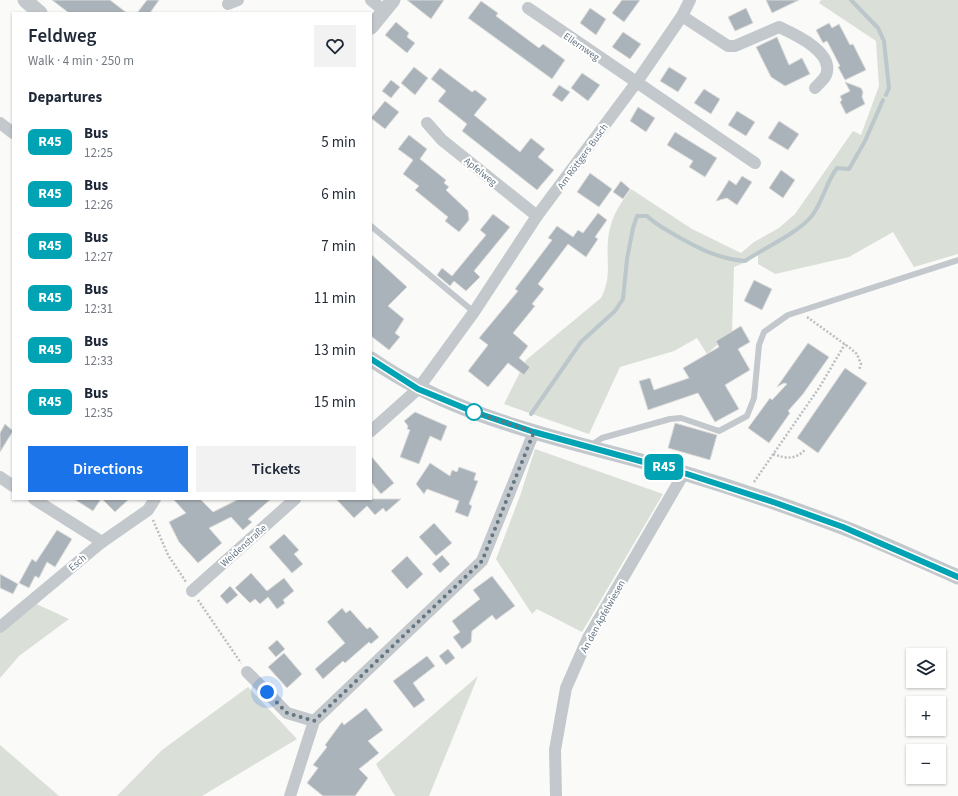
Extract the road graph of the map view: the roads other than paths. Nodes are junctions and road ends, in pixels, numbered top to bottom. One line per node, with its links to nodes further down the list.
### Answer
1 (25, 0): 6 (street)
2 (371, 0): 4 (street)
3 (690, 0): 7 (street, Am Röttgers Busch)
4 (388, 6): 8 (street)
5 (528, 8): 9 (street, Ellernweg)
6 (39, 12)
7 (682, 16): 9 (street, Am Röttgers Busch); 10 (street)
8 (372, 26)
9 (636, 83): 14 (street, Ellernweg); 15 (street, Am Röttgers Busch)
10 (815, 88)
11 (0, 123): 13 (street)
12 (427, 123): 15 (street, Apfelweg)
13 (12, 132)
14 (755, 163)
15 (537, 216): 18 (street, Am Röttgers Busch)
16 (372, 227): 18 (lane)
17 (958, 260): 23 (lane)
18 (474, 312): 20 (street, Am Röttgers Busch)
19 (372, 360): 20 (street)
20 (418, 389): 21 (street); 22 (street)
21 (372, 430)
22 (534, 432): 23 (street); 35 (street)
23 (589, 447): 24 (street)
24 (684, 473): 31 (street); 37 (street, An den Apfelwiesen)
25 (0, 477): 26 (street)
26 (12, 485)
27 (36, 500): 30 (street)
28 (154, 500): 30 (street, Esch)
29 (294, 500): 32 (street, Weidenstraße)
30 (102, 542): 33 (street, Esch)
31 (958, 577)
32 (192, 591)
33 (0, 627)
34 (247, 672): 35 (street)
35 (314, 721): 36 (street)
36 (290, 796)
37 (556, 796)

